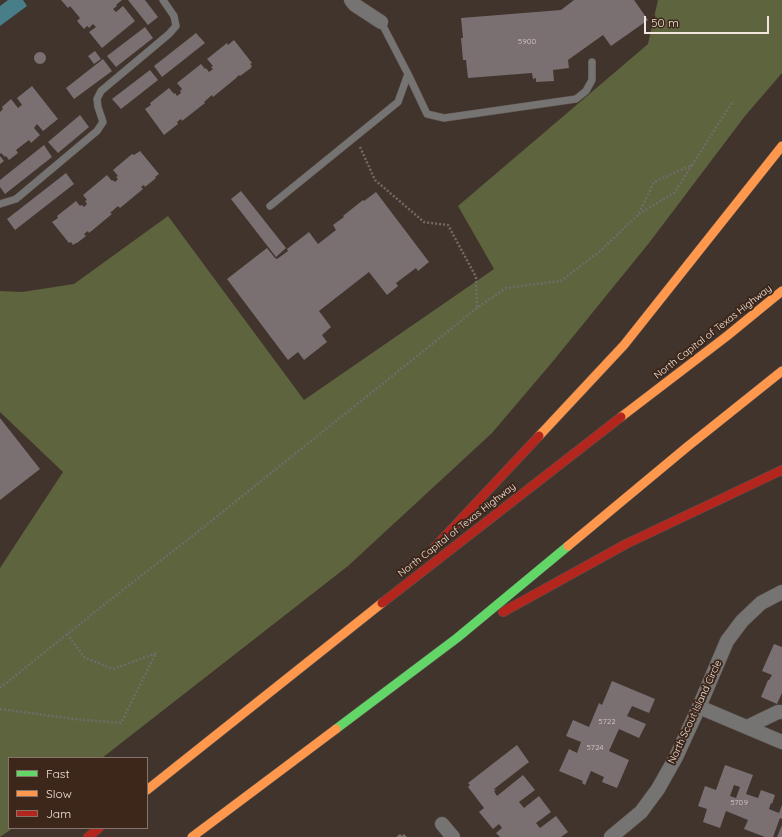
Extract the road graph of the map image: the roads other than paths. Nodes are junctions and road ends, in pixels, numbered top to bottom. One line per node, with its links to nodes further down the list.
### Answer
1 (163, 0): 7 (lane)
2 (351, 0): 3 (street)
3 (381, 22): 5 (lane)
4 (592, 62): 5 (lane)
5 (408, 74): 8 (lane)
6 (782, 146): 13 (highway)
7 (0, 204)
8 (270, 206)
9 (782, 291): 13 (highway, North Capital of Texas Highway)
10 (782, 371): 14 (highway)
11 (782, 470): 14 (highway)
12 (782, 592): 15 (street, North Scout Island Circle)
13 (390, 596): 19 (highway, North Capital of Texas Highway)
14 (457, 638): 23 (highway)
15 (699, 708): 17 (street); 25 (street, North Scout Island Circle)
16 (782, 712): 17 (street)
17 (747, 727): 18 (street)
18 (782, 742)
19 (148, 789)
20 (442, 824): 24 (street)
21 (98, 829): 22 (highway)
22 (88, 837)
23 (192, 837)
24 (453, 837)
25 (611, 837)

